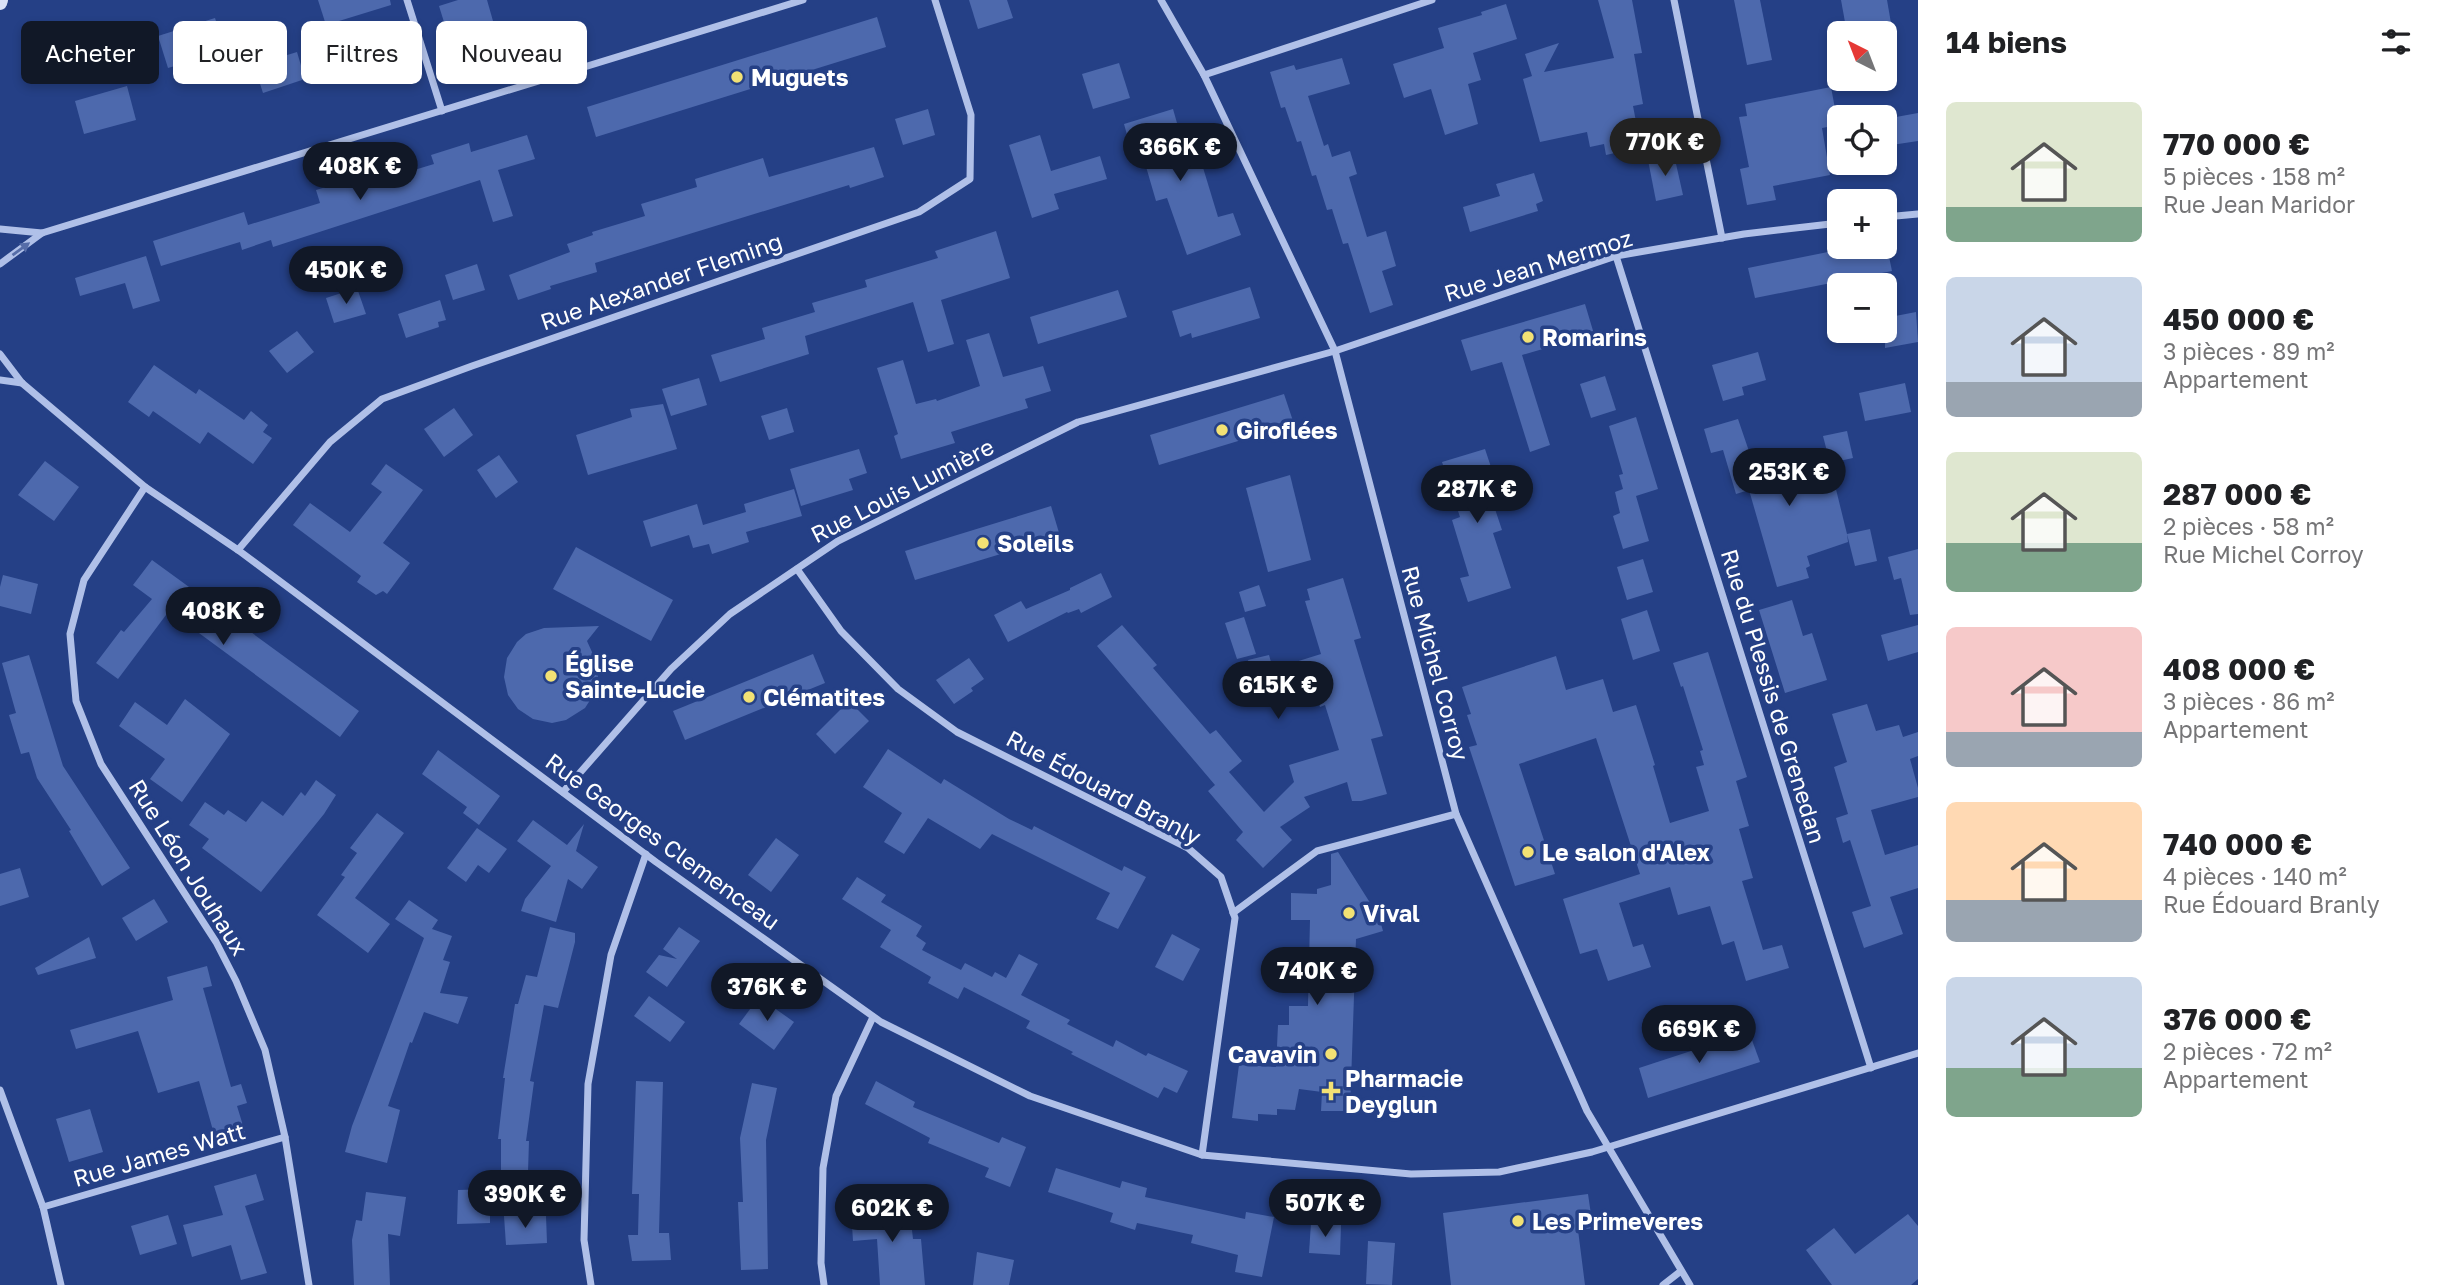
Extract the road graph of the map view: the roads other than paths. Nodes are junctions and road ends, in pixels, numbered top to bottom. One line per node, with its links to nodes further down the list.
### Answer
1 (407, 0): 8 (street)
2 (803, 0): 8 (street)
3 (935, 0): 22 (street, Rue Alexander Fleming)
4 (1160, 0): 7 (street, Rue Michel Corroy)
5 (1432, 0): 7 (street)
6 (1674, 0): 14 (street)
7 (1204, 75): 17 (street, Rue Michel Corroy)
8 (442, 111): 13 (street)
9 (1918, 214): 10 (street)
10 (1897, 217)
11 (1827, 225): 14 (street, Rue Jean Mermoz)
12 (0, 229): 13 (street)
13 (42, 233): 16 (street, one-way to 13)
14 (1722, 238): 15 (street, Rue Jean Mermoz)
15 (1616, 256): 17 (street, Rue Jean Mermoz); 30 (street, Rue du Plessis de Grenedan)
16 (0, 264)
17 (1335, 351): 23 (street, Rue Louis Lumière); 25 (street, Rue Michel Corroy)
18 (0, 354): 20 (street, Rue Georges Clemenceau)
19 (0, 380): 20 (street)
20 (22, 383): 21 (street, Rue Georges Clemenceau)
21 (145, 487): 22 (street, Rue Georges Clemenceau); 32 (street, Rue Léon Jouhaux)
22 (238, 550): 24 (street, Rue Georges Clemenceau)
23 (796, 569): 24 (street, Rue Louis Lumière); 27 (street, Rue Édouard Branly)
24 (562, 792): 26 (street, Rue Georges Clemenceau)
25 (1456, 814): 27 (street); 33 (street, Rue Michel Corroy)
26 (646, 854): 28 (street, Rue Georges Clemenceau); 39 (street)
27 (1233, 913): 34 (street, Rue Édouard Branly)
28 (873, 1017): 34 (street, Rue Georges Clemenceau); 40 (street)
29 (1918, 1053): 30 (street, Rue Georges Clemenceau)
30 (1871, 1068): 33 (street, Rue Georges Clemenceau)
31 (0, 1090): 35 (street)
32 (285, 1137): 35 (street, Rue James Watt); 38 (street, Rue Léon Jouhaux)
33 (1607, 1146): 34 (street, Rue Georges Clemenceau); 36 (street, Rue Michel Corroy)
34 (1202, 1155)
35 (43, 1207): 37 (street)
36 (1681, 1271): 41 (street); 42 (street, Rue Michel Corroy)
37 (61, 1285)
38 (309, 1285)
39 (591, 1285)
40 (824, 1285)
41 (1663, 1285)
42 (1690, 1285)

